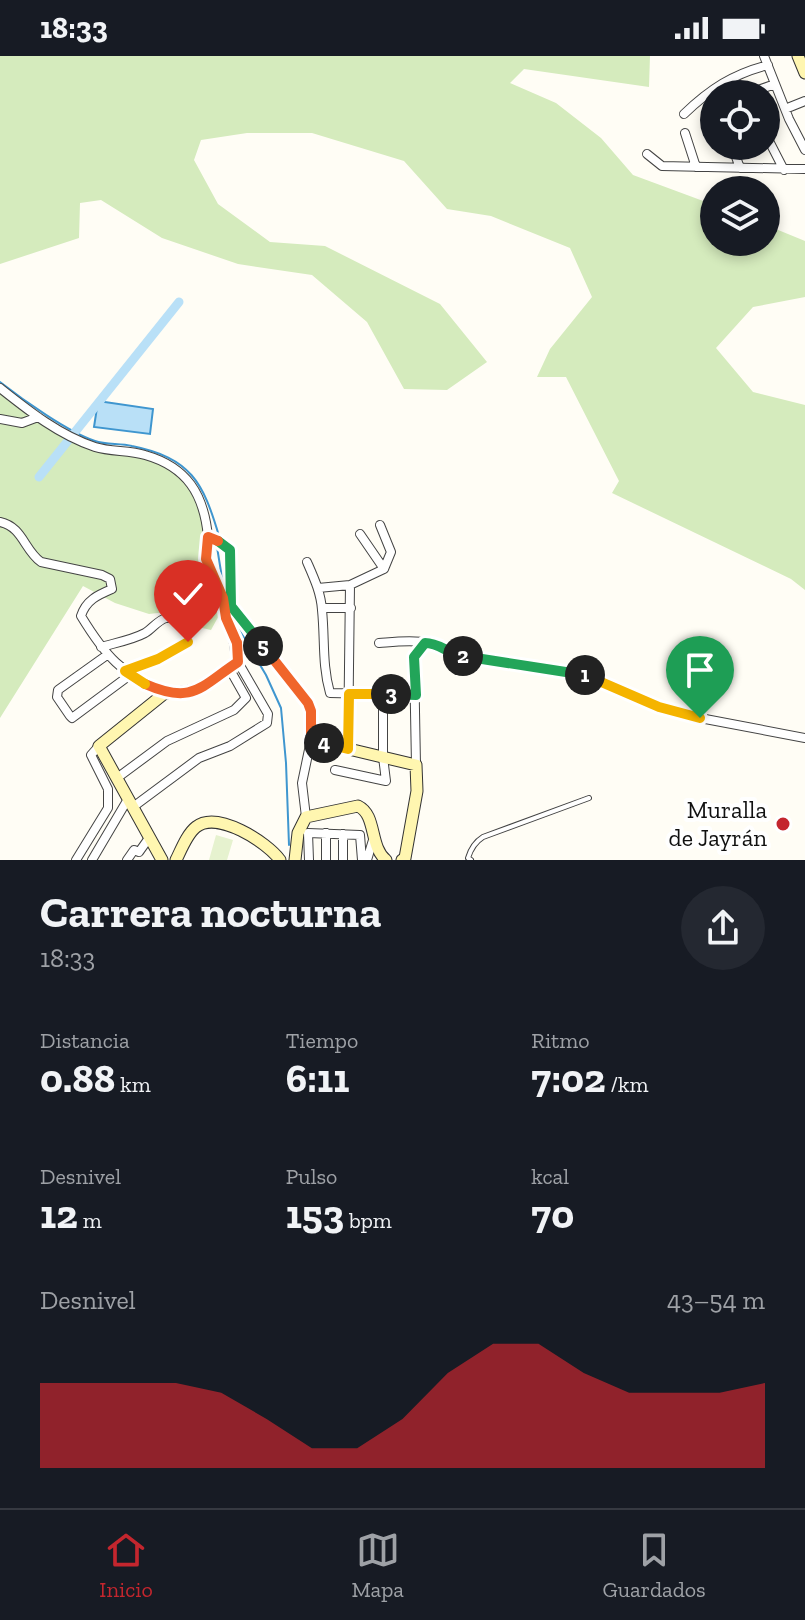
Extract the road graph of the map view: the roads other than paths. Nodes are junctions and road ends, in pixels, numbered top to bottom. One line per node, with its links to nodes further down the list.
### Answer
1 (798, 56): 3 (street)
2 (766, 60): 4 (street); 8 (street)
3 (805, 73)
4 (774, 80)
5 (780, 96): 7 (street)
6 (805, 101): 7 (street)
7 (785, 109): 10 (street)
8 (684, 114)
9 (685, 133): 14 (street)
10 (805, 150)
11 (647, 154): 14 (street)
12 (737, 160): 15 (street)
13 (779, 160): 17 (street)
14 (696, 167): 15 (street)
15 (740, 168): 17 (street)
16 (805, 169): 17 (street)
17 (784, 170)
18 (0, 388): 19 (street)
19 (38, 417): 20 (street); 24 (street)
20 (0, 419)
21 (0, 522): 33 (street)
22 (380, 525): 26 (street)
23 (360, 534): 26 (street)
24 (215, 540): 36 (street); 44 (street)
25 (307, 562): 28 (street)
26 (384, 569): 27 (street)
27 (350, 585): 28 (street); 30 (street)
28 (318, 588): 29 (street)
29 (322, 608): 30 (street); 40 (street)
30 (351, 608): 40 (street)
31 (379, 643): 32 (street)
32 (425, 643): 34 (street); 42 (street)
33 (101, 647): 35 (street); 38 (street)
34 (450, 654): 37 (street); 43 (street)
35 (107, 655): 38 (street); 38 (street)
36 (234, 665): 39 (street); 50 (street); 52 (street)
37 (457, 670)
38 (127, 673): 39 (street)
39 (165, 693): 45 (street)
40 (349, 694): 41 (street); 46 (street)
41 (383, 694): 42 (street); 47 (street)
42 (416, 695): 48 (street)
43 (805, 738)
44 (311, 740): 46 (street); 53 (street)
45 (99, 746): 50 (street); 61 (street)
46 (348, 749): 47 (street)
47 (383, 757): 48 (street); 49 (street)
48 (416, 765): 71 (street)
49 (335, 770)
50 (117, 778): 52 (street)
51 (589, 798): 72 (lane)
52 (131, 803): 56 (street); 62 (street)
53 (306, 817): 57 (street); 60 (street)
54 (326, 833): 55 (street); 66 (street); 67 (street)
55 (343, 834): 68 (street); 69 (street)
56 (149, 838): 59 (street); 64 (street)
57 (373, 840): 69 (street); 70 (street)
58 (277, 855): 60 (street); 65 (street)
59 (140, 856): 63 (street)
60 (296, 856)
61 (76, 860)
62 (92, 860)
63 (127, 860)
64 (162, 860)
65 (176, 860)
66 (309, 860)
67 (326, 860)
68 (343, 860)
69 (365, 860)
70 (386, 860)
71 (402, 860)
72 (471, 860)

